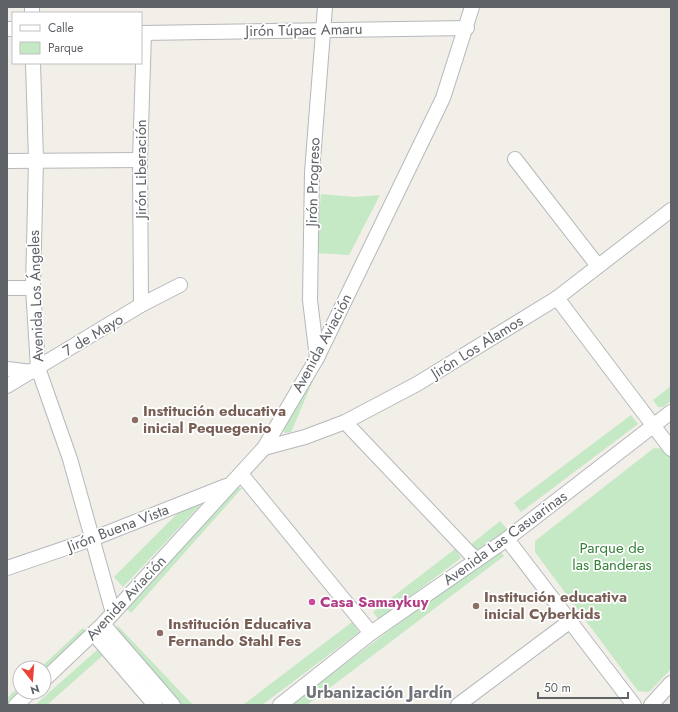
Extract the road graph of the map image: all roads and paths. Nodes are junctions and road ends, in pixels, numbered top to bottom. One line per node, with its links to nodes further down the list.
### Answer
1 (325, 7): 4 (street, Jirón Progreso)
2 (472, 7): 3 (street, Avenida Aviación)
3 (467, 28): 4 (street, Jirón Túpac Amaru); 19 (street, Avenida Aviación)
4 (323, 30): 5 (street, Jirón Túpac Amaru); 19 (street, Jirón Progreso)
5 (142, 33)
6 (33, 64): 8 (street, Avenida Los Ángeles)
7 (142, 64): 9 (street, Jirón Liberación)
8 (36, 160): 9 (street); 11 (street); 16 (street, Avenida Los Ángeles)
9 (140, 160): 18 (street, Jirón Liberación)
10 (515, 160): 13 (street)
11 (7, 161)
12 (671, 210): 13 (street, Jirón Los Alamos)
13 (598, 266): 17 (street, Jirón Los Alamos)
14 (180, 285): 18 (street, 7 de Mayo)
15 (7, 288): 16 (street)
16 (33, 288): 21 (street, Avenida Los Ángeles)
17 (557, 298): 24 (street, Jirón Los Alamos); 25 (street)
18 (141, 305): 21 (street, 7 de Mayo)
19 (317, 358): 26 (street, Avenida Aviación)
20 (7, 369): 21 (street)
21 (35, 370): 22 (street, 7 de Mayo); 31 (street, Avenida Los Ángeles)
22 (7, 386)
23 (671, 412): 25 (street, Avenida Las Casuarinas)
24 (346, 422): 26 (street, Jirón Los Alamos); 32 (street)
25 (653, 426): 27 (street); 30 (street, Avenida Las Casuarinas)
26 (264, 448): 28 (street, Avenida Aviación)
27 (671, 449)
28 (241, 474): 29 (street, Avenida Aviación); 37 (street)
29 (229, 485): 31 (street, Jirón Buena Vista); 34 (street, Avenida Aviación)
30 (507, 538): 32 (street, Avenida Las Casuarinas); 35 (street)
31 (92, 539): 33 (street, Jirón Buena Vista); 34 (street, Avenida Los Ángeles)
32 (476, 560): 37 (street, Avenida Las Casuarinas)
33 (7, 568)
34 (114, 613): 36 (street, Avenida Aviación)
35 (570, 622): 44 (street); 45 (street)
36 (104, 624): 38 (street, Avenida Aviación); 42 (street)
37 (371, 633): 43 (street, Avenida Las Casuarinas)
38 (94, 634): 39 (street, Avenida Aviación); 41 (street)
39 (52, 673)
40 (671, 683): 46 (street)
41 (155, 705)
42 (173, 705)
43 (280, 705)
44 (458, 705)
45 (634, 705)
46 (651, 705)

